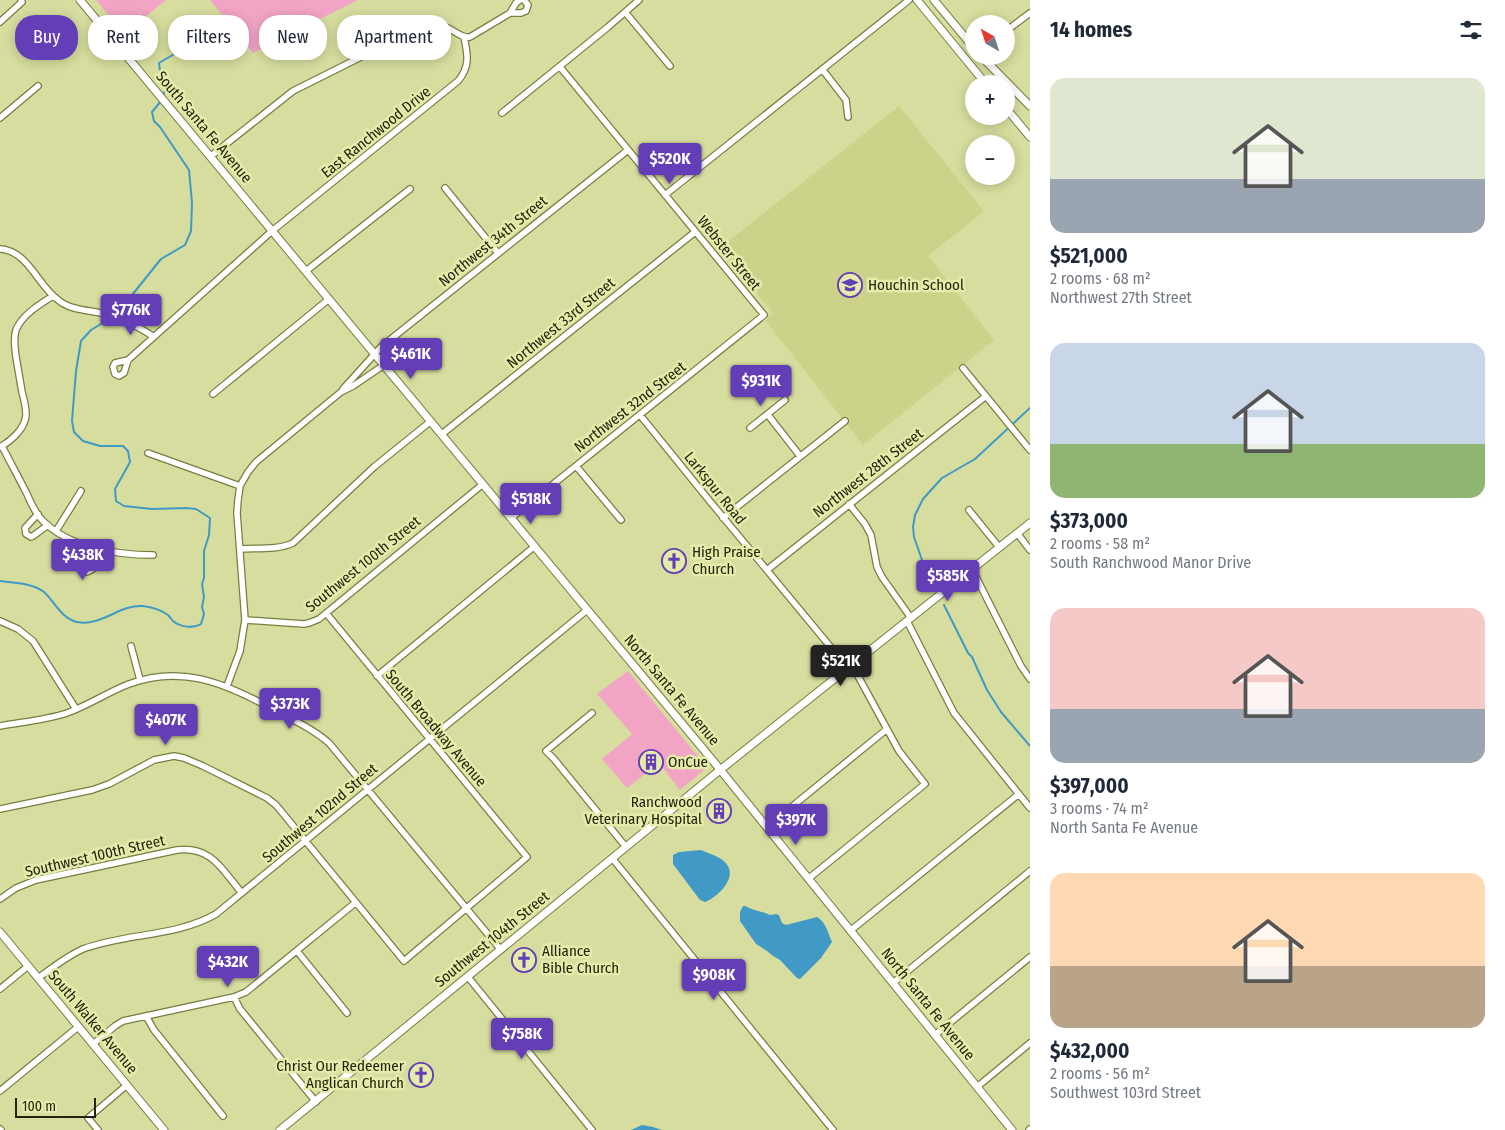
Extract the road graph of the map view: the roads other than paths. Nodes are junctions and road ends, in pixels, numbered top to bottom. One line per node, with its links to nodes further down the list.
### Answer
1 (80, 0): 31 (main road, South Santa Fe Avenue)
2 (520, 0): 10 (street)
3 (524, 0): 10 (street)
4 (639, 0): 9 (street)
5 (909, 0): 21 (street)
6 (917, 0): 16 (main road)
7 (934, 0): 15 (main road)
8 (22, 1): 12 (street)
9 (625, 12): 19 (street); 20 (street)
10 (510, 13): 14 (street)
11 (1030, 13): 13 (street)
12 (0, 22)
13 (1015, 24)
14 (464, 37): 31 (street); 35 (street, East Ranchwood Drive)
15 (965, 37)
16 (965, 57)
17 (971, 65): 22 (main road)
18 (990, 65): 24 (main road)
19 (670, 66)
20 (560, 67): 25 (street); 30 (street, Webster Street)
21 (822, 68): 26 (street); 34 (street)
22 (979, 75)
23 (38, 86): 27 (street)
24 (1030, 106)
25 (502, 113)
26 (848, 117)
27 (0, 118)
28 (1015, 119): 29 (main road)
29 (1030, 137)
30 (628, 150): 34 (street, Webster Street); 38 (street, Northwest 34th Street)
31 (211, 156): 35 (main road, South Santa Fe Avenue)
32 (445, 188): 38 (street)
33 (410, 189): 39 (street)
34 (665, 195): 36 (street, Webster Street)
35 (272, 231): 39 (main road, South Santa Fe Avenue); 43 (street, East Ranchwood Drive)
36 (695, 232): 42 (street, Webster Street); 57 (street, Northwest 33rd Street)
37 (0, 249): 40 (street)
38 (498, 253): 44 (street, Northwest 34th Street)
39 (306, 271): 41 (main road, North Santa Fe Avenue)
40 (53, 296): 43 (street); 58 (street)
41 (329, 299): 44 (main road, North Santa Fe Avenue); 49 (street)
42 (764, 315): 52 (street, Northwest 32nd Street)
43 (154, 337): 45 (street, East Ranchwood Drive)
44 (375, 354): 46 (main road, North Santa Fe Avenue); 48 (street, Northwest 34th Street)
45 (128, 360)
46 (384, 365): 48 (street); 54 (main road, North Santa Fe Avenue)
47 (963, 368): 50 (street)
48 (341, 392): 64 (street)
49 (213, 394)
50 (986, 396): 59 (street); 66 (street, Northwest 28th Street)
51 (785, 400): 53 (street)
52 (640, 414): 62 (street, Northwest 32nd Street); 70 (street, Larkspur Road)
53 (768, 415): 56 (street); 61 (street)
54 (431, 421): 57 (main road, North Santa Fe Avenue); 80 (street)
55 (845, 421): 61 (street)
56 (750, 428)
57 (442, 434): 63 (main road, North Santa Fe Avenue)
58 (1, 446): 68 (street)
59 (1030, 450)
60 (148, 453): 64 (street)
61 (800, 456): 70 (street)
62 (576, 466): 69 (street, Northwest 32nd Street); 71 (street)
63 (483, 484): 69 (main road, North Santa Fe Avenue); 86 (street, Southwest 100th Street)
64 (240, 486): 80 (street)
65 (81, 491): 74 (street)
66 (849, 504): 84 (street, Northwest 28th Street); 87 (street)
67 (969, 510): 78 (street)
68 (38, 514): 73 (street); 73 (street)
69 (511, 518): 77 (main road, North Santa Fe Avenue)
70 (723, 518): 84 (street, Larkspur Road)
71 (621, 520)
72 (1030, 523): 75 (main road, Southwest 104th Street)
73 (48, 525): 74 (street)
74 (56, 531): 76 (street)
75 (1017, 533): 78 (main road, Southwest 104th Street); 81 (street)
76 (87, 546): 79 (street); 79 (street)
77 (535, 546): 85 (main road, North Santa Fe Avenue); 92 (street)
78 (1000, 547): 83 (main road, Southwest 104th Street)
79 (100, 550): 82 (street)
80 (240, 550): 88 (street)
81 (1030, 550)
82 (153, 555)
83 (972, 569): 87 (main road, Southwest 104th Street); 93 (street)
84 (767, 570): 91 (street, Larkspur Road)
85 (587, 610): 100 (street, Southwest 102nd Street); 101 (main road, North Santa Fe Avenue)
86 (326, 614): 88 (street, Southwest 100th Street); 92 (street, South Broadway Avenue)
87 (909, 619): 91 (main road, Southwest 104th Street); 103 (street)
88 (245, 620): 95 (street)
89 (0, 621): 96 (street)
90 (131, 646): 94 (street)
91 (850, 666): 99 (street, Larkspur Road); 101 (main road, Southwest 104th Street)
92 (377, 676): 100 (street, South Broadway Avenue)
93 (1030, 679)
94 (140, 680): 95 (street); 96 (street)
95 (227, 686): 102 (street)
96 (76, 709): 98 (street)
97 (592, 714): 108 (street)
98 (0, 726)
99 (887, 729): 106 (street); 111 (street, Larkspur Road)
100 (429, 739): 102 (street, Southwest 102nd Street); 115 (street, South Broadway Avenue)
101 (720, 770): 106 (main road, North Santa Fe Avenue); 108 (main road, Southwest 104th Street)
102 (368, 790): 107 (street, Southwest 102nd Street); 115 (street)
103 (1018, 794): 104 (street); 116 (street)
104 (1030, 808)
105 (0, 809): 107 (street)
106 (767, 827): 111 (main road, North Santa Fe Avenue)
107 (305, 841): 112 (street, Southwest 102nd Street); 114 (street)
108 (626, 847): 109 (main road, Southwest 104th Street)
109 (612, 858): 118 (main road, Southwest 104th Street); 142 (street)
110 (1030, 871): 124 (street)
111 (808, 879): 116 (main road, North Santa Fe Avenue)
112 (242, 894): 113 (street, Southwest 100th Street); 123 (street, Southwest 102nd Street)
113 (0, 899)
114 (355, 903): 115 (street); 119 (street)
115 (466, 908): 118 (street)
116 (850, 931): 124 (main road, North Santa Fe Avenue)
117 (0, 932): 121 (main road, South Walker Avenue)
118 (501, 950): 122 (main road, Southwest 104th Street)
119 (297, 951): 126 (street); 127 (street)
120 (1030, 957): 130 (street)
121 (28, 966): 123 (main road, South Walker Avenue); 125 (street)
122 (468, 977): 136 (main road, Southwest 104th Street); 141 (street)
123 (38, 978): 129 (main road, South Walker Avenue)
124 (893, 983): 130 (main road, North Santa Fe Avenue)
125 (0, 989)
126 (234, 997): 128 (street); 136 (street)
127 (347, 1013)
128 (146, 1016): 132 (street); 137 (street)
129 (78, 1026): 132 (main road, South Walker Avenue); 135 (street)
130 (935, 1035): 134 (main road, North Santa Fe Avenue)
131 (1030, 1043): 134 (street)
132 (93, 1044): 133 (main road, South Walker Avenue)
133 (127, 1085): 138 (street); 139 (main road, South Walker Avenue)
134 (977, 1086): 143 (main road, North Santa Fe Avenue)
135 (0, 1091)
136 (316, 1102): 140 (main road, Southwest 104th Street)
137 (223, 1116)
138 (98, 1130)
139 (164, 1130)
140 (280, 1130)
141 (592, 1130)
142 (833, 1130)
143 (1012, 1130)

